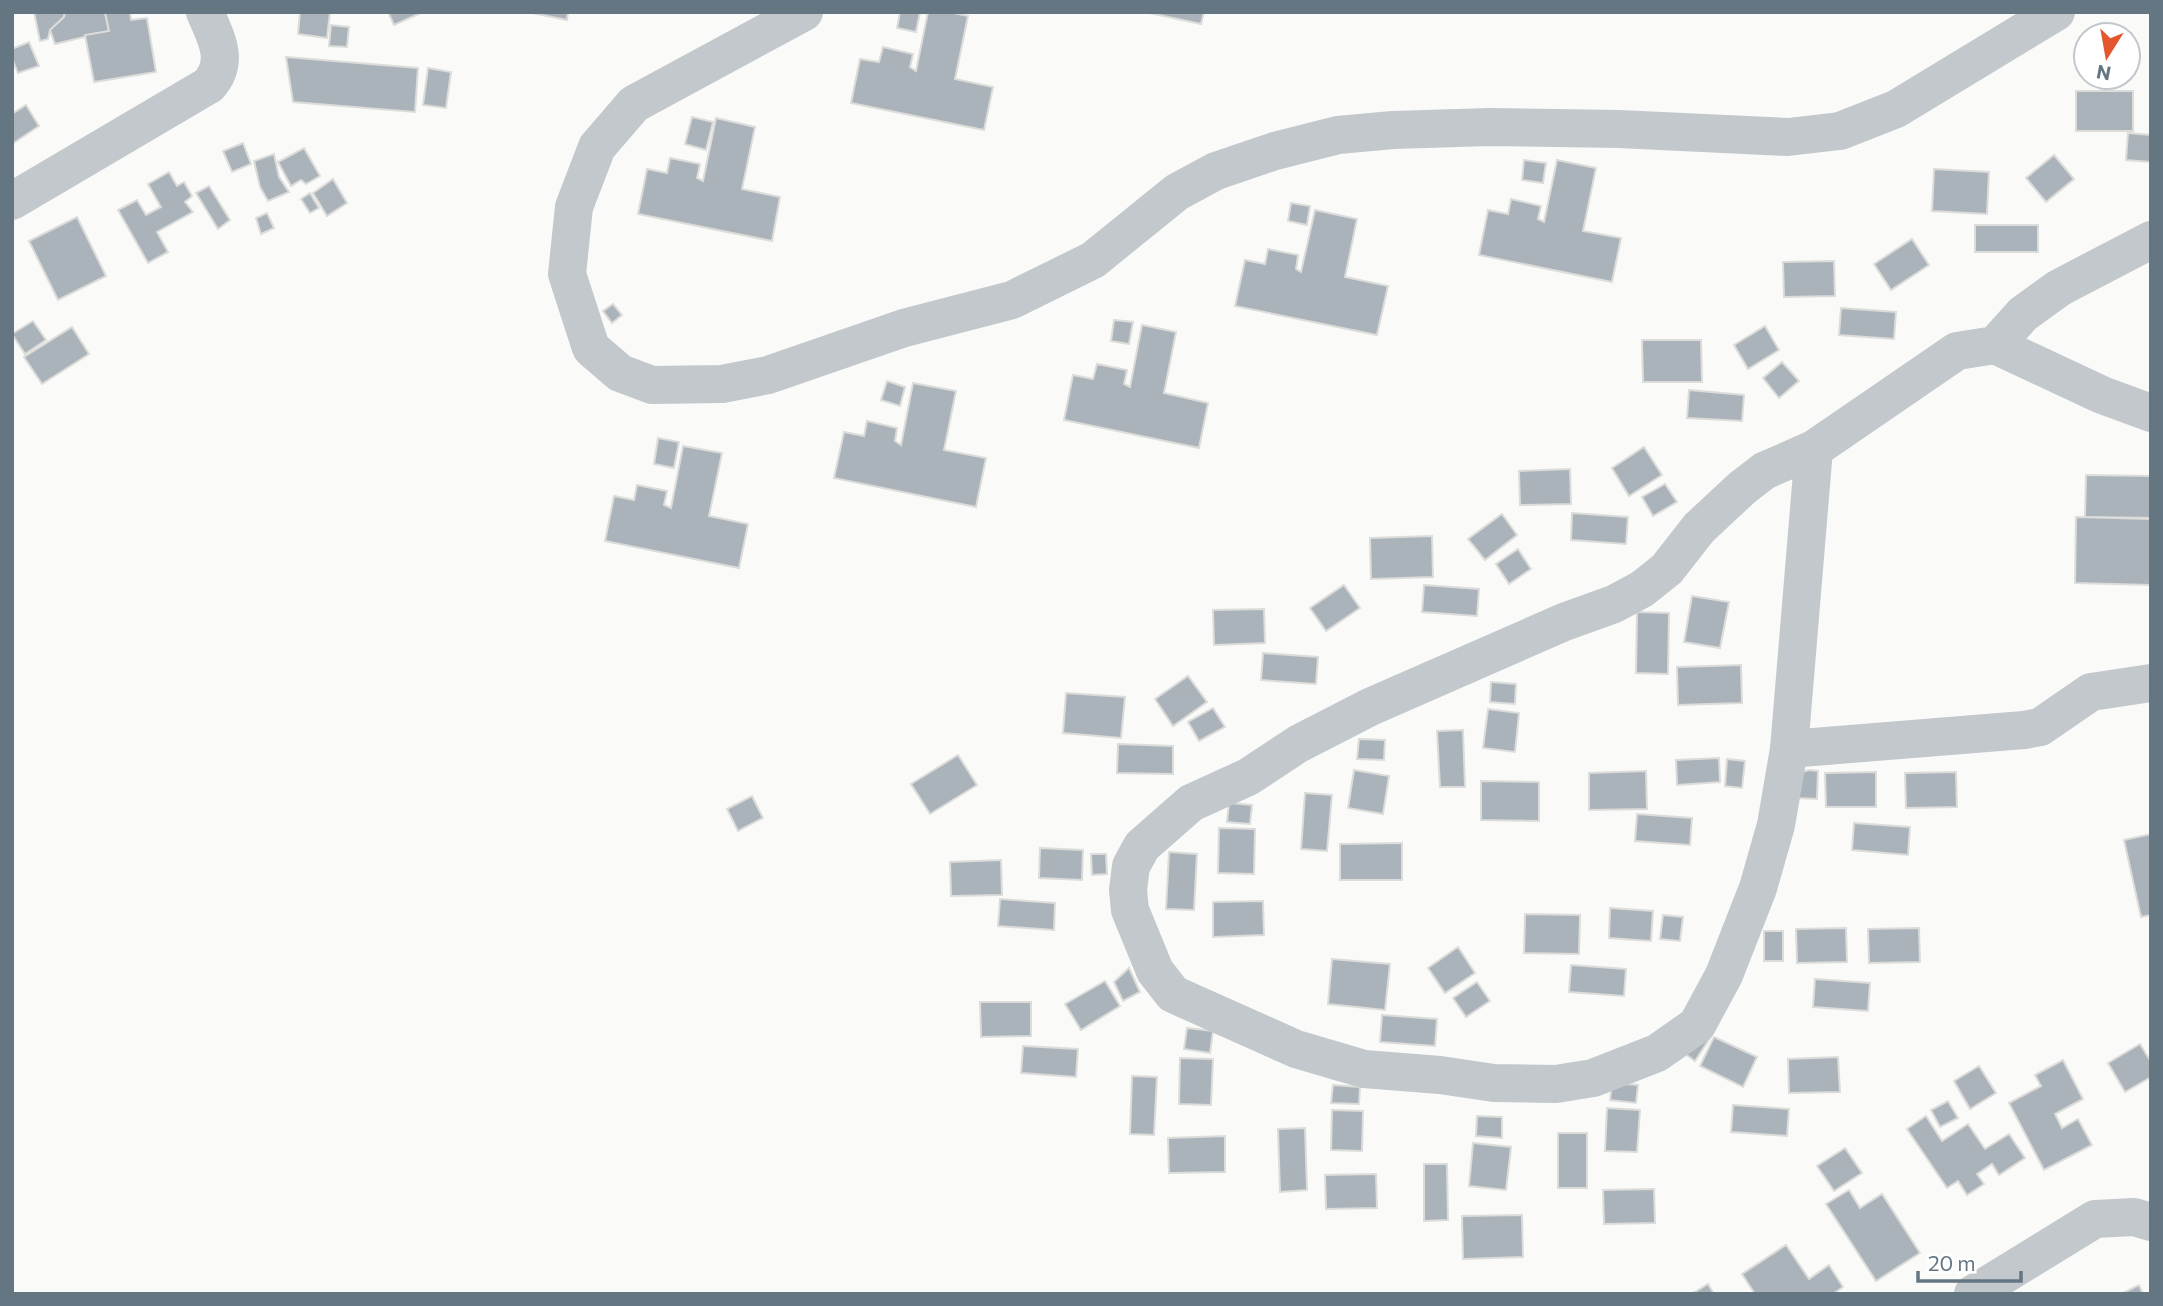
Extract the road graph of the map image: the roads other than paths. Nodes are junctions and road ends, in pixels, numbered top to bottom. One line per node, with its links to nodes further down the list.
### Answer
1 (205, 12): 4 (street)
2 (804, 12): 3 (street)
3 (2044, 15)
4 (12, 201)
5 (2151, 240): 6 (street)
6 (1996, 345): 7 (street); 8 (street)
7 (2151, 413)
8 (1814, 449): 10 (street); 10 (street)
9 (2151, 683): 10 (street)
10 (1789, 749)
11 (2151, 1222): 12 (street)
12 (1973, 1294)

